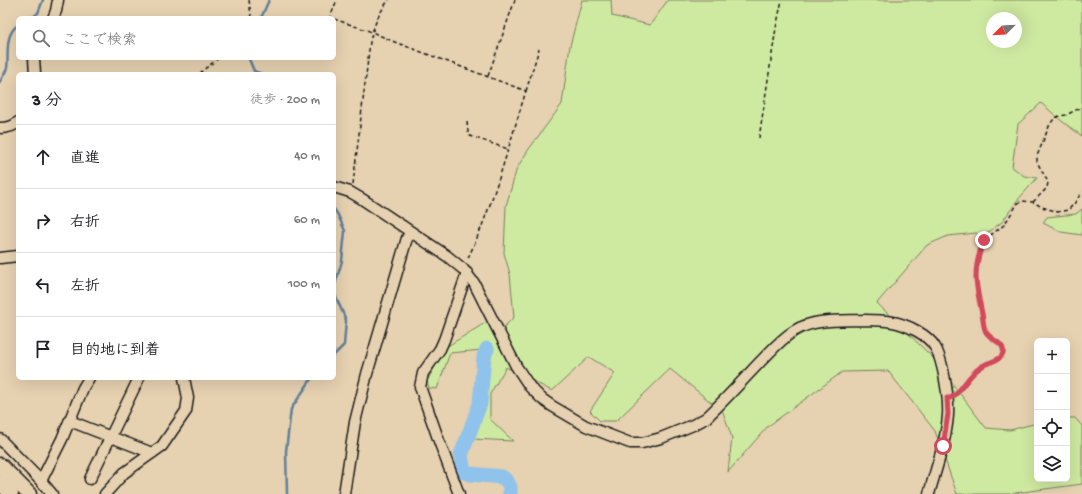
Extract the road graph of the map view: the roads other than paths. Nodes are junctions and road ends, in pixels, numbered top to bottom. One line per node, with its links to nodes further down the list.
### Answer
1 (58, 0): 2 (street)
2 (54, 16)
3 (34, 60): 4 (street)
4 (36, 72)
5 (16, 123): 6 (street)
6 (4, 128): 7 (street)
7 (16, 130)
8 (336, 188): 9 (street)
9 (411, 232): 12 (street); 28 (street)
10 (16, 256): 11 (street)
11 (0, 258)
12 (465, 271): 29 (street); 30 (street)
13 (88, 380): 16 (street)
14 (138, 380): 17 (street)
15 (184, 380): 19 (street)
16 (70, 421): 17 (street); 22 (street)
17 (111, 436): 19 (street); 21 (street)
18 (0, 439): 22 (street)
19 (152, 453): 27 (street)
20 (0, 465): 25 (highway)
21 (90, 479)
22 (41, 480): 26 (street)
23 (0, 482): 24 (highway)
24 (11, 494)
25 (29, 494)
26 (52, 494)
27 (105, 494)
28 (344, 494)
29 (459, 494)
30 (929, 494)

